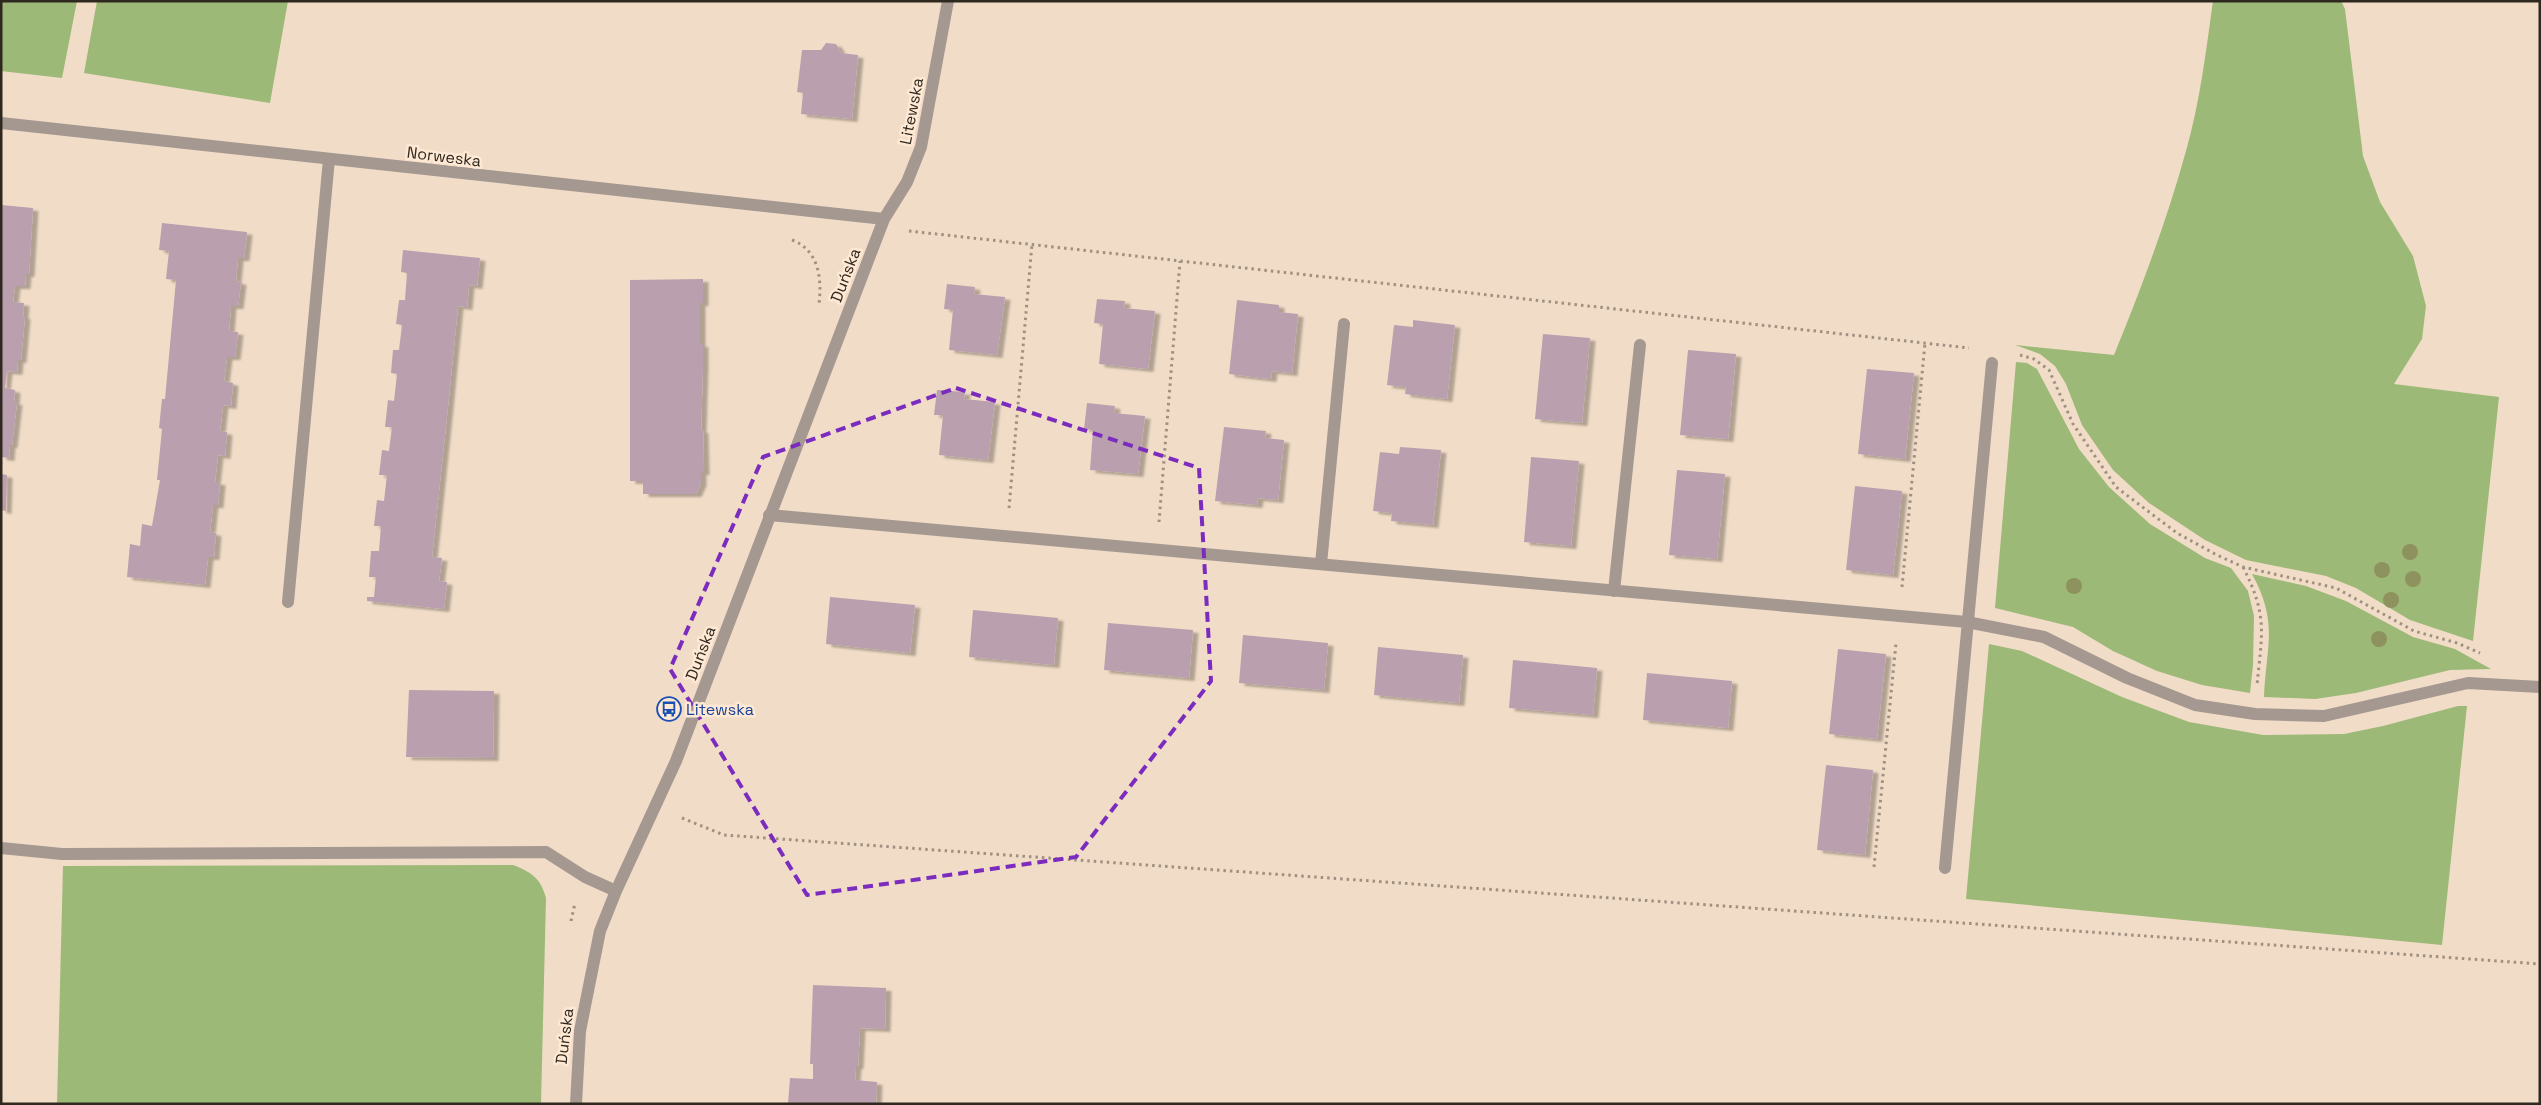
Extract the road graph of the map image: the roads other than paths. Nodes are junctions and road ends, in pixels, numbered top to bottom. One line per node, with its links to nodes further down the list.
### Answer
1 (948, 1): 4 (street, Litewska)
2 (1, 123): 3 (street, Norweska)
3 (329, 159): 4 (street, Norweska); 11 (street)
4 (884, 219): 8 (street, Duńska)
5 (1344, 324): 9 (street)
6 (1640, 345): 10 (street)
7 (1992, 363): 12 (street)
8 (769, 515): 9 (street); 16 (street, Duńska)
9 (1321, 564): 10 (street)
10 (1614, 590): 12 (street)
11 (288, 602)
12 (1967, 622): 13 (street); 15 (street)
13 (2540, 687)
14 (1, 848): 16 (street)
15 (1945, 868)
16 (616, 891): 17 (street, Duńska)
17 (576, 1104)

